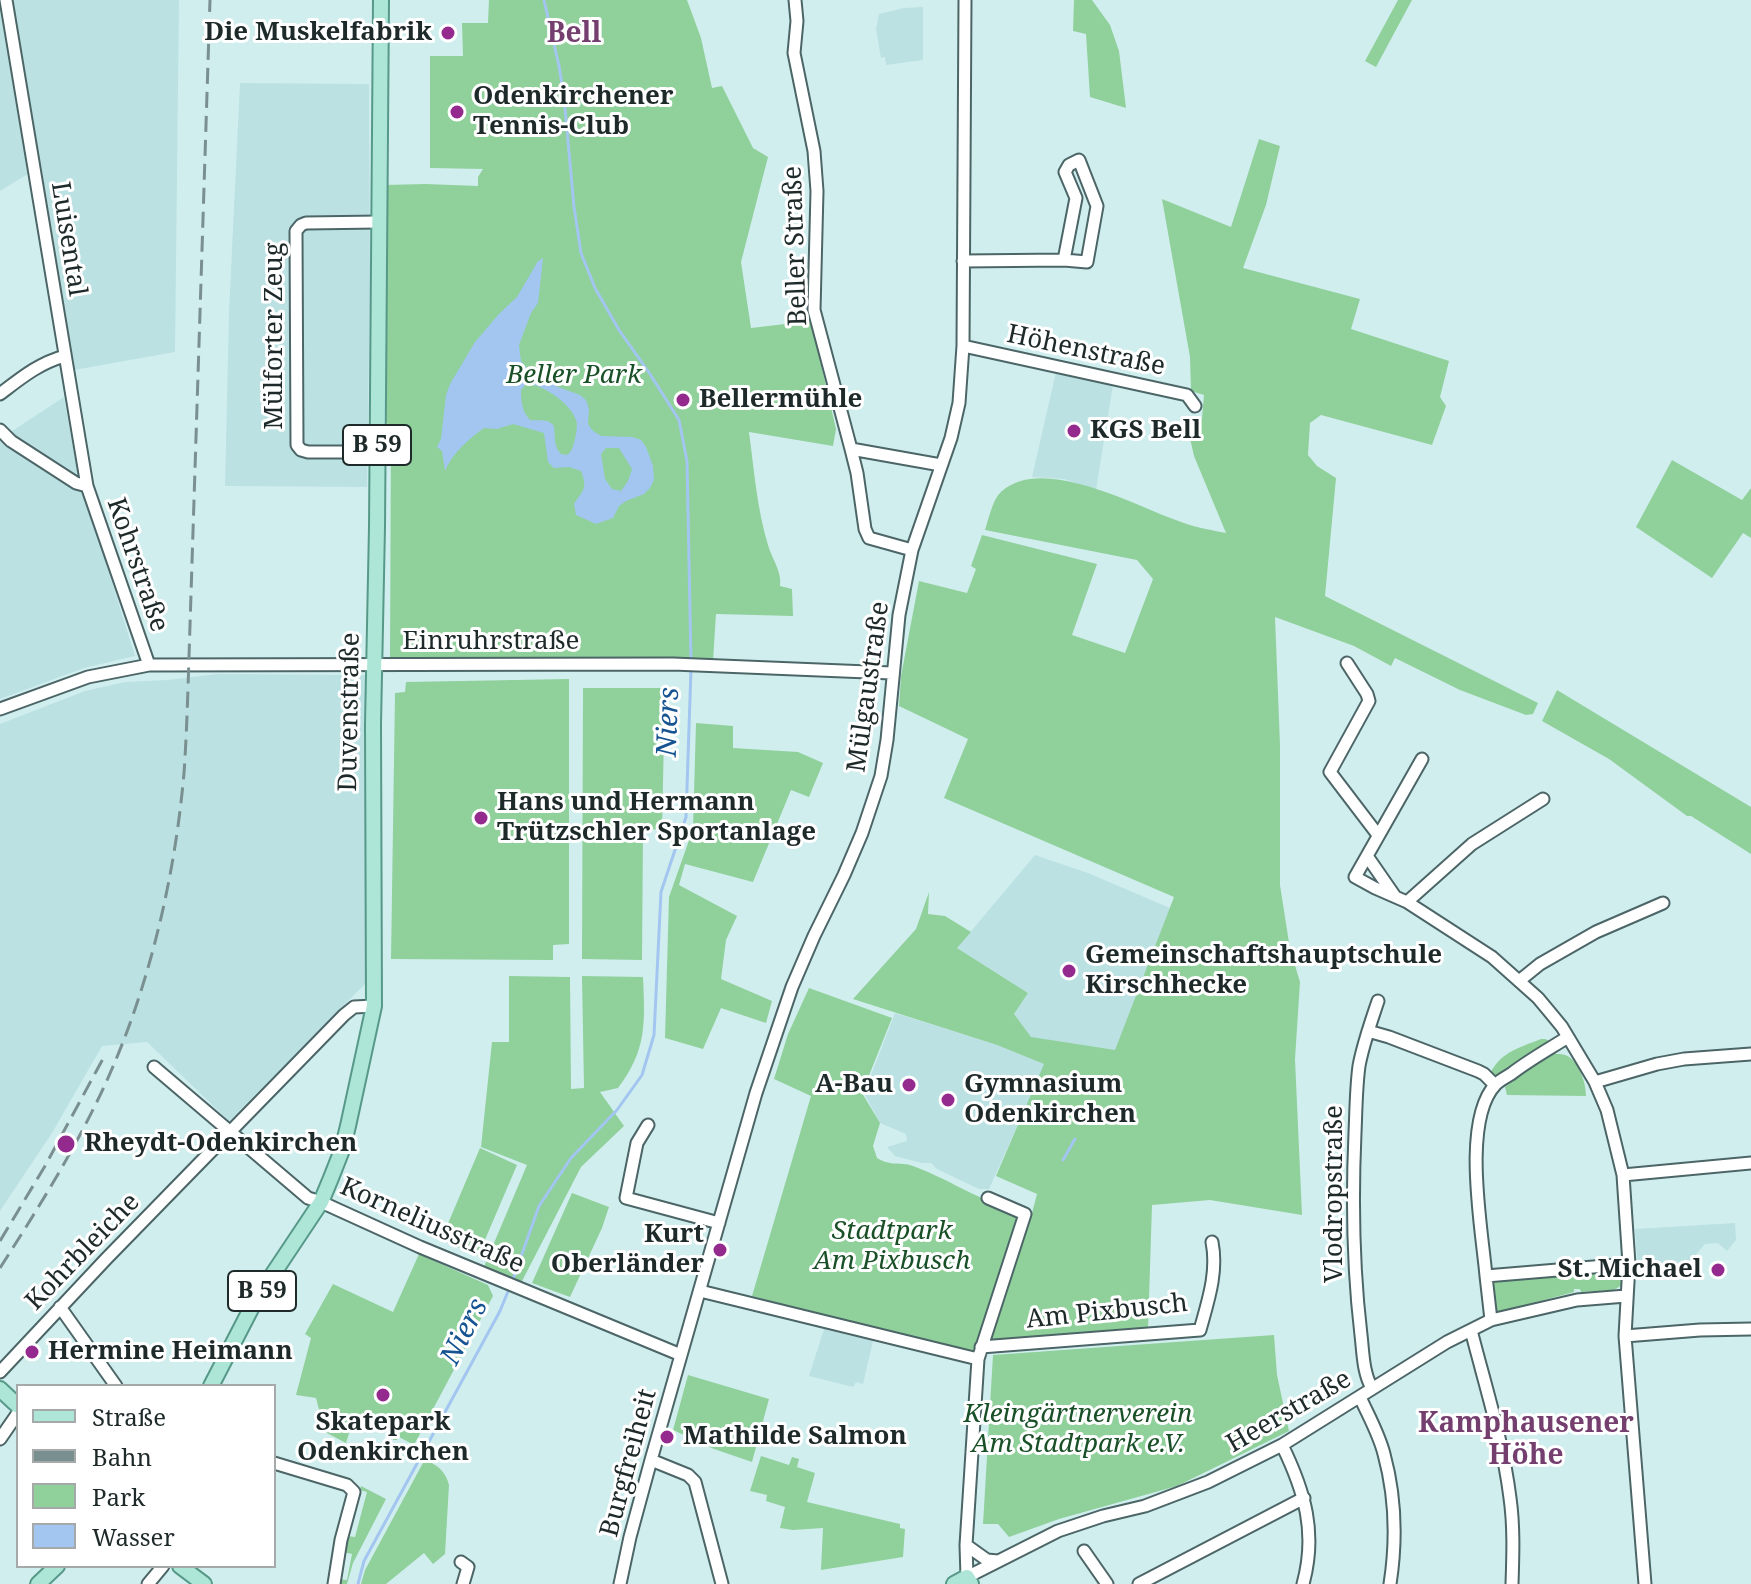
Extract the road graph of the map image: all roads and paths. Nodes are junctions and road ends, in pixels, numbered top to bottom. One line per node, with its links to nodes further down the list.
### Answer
1 (6, 0): 9 (street, Luisental)
2 (381, 0): 5 (main road, Duvenstraße / B 59)
3 (795, 0): 13 (street, Beller Straße)
4 (965, 0): 7 (street, Mülgaustraße)
5 (379, 222): 14 (main road, Duvenstraße / B 59); 14 (street, Mülforter Zeug)
6 (1064, 260): 6 (street); 7 (street)
7 (963, 261): 8 (street, Mülgaustraße)
8 (963, 346): 11 (street, Höhenstraße); 15 (street, Mülgaustraße)
9 (65, 356): 10 (street); 16 (street, Luisental)
10 (0, 394)
11 (1195, 406)
12 (0, 430): 16 (street, Kohrstraße)
13 (851, 449): 15 (street); 17 (street, Beller Straße)
14 (377, 452): 20 (main road, Duvenstraße / B 59)
15 (941, 465): 17 (street, Mülgaustraße)
16 (87, 486): 19 (street, Kohrstraße)
17 (912, 550): 21 (street, Mülgaustraße)
18 (1347, 663): 25 (street)
19 (149, 665): 20 (street, Einruhrstraße); 22 (street, Einruhrstraße)
20 (375, 665): 21 (street, Einruhrstraße); 32 (main road, Duvenstraße / B 59)
21 (892, 673): 45 (street, Mülgaustraße)
22 (0, 709)
23 (1422, 759): 25 (street)
24 (1543, 799): 28 (street)
25 (1378, 835): 26 (street)
26 (1367, 856): 27 (street); 27 (street)
27 (1394, 896): 28 (street)
28 (1407, 902): 30 (street)
29 (1663, 903): 30 (street)
30 (1519, 981): 34 (street)
31 (1378, 1001): 33 (street, Vlodropstraße)
32 (374, 1006): 40 (street, Kohrbleiche); 44 (main road, Duvenstraße / B 59)
33 (1368, 1031): 38 (street); 61 (street, Vlodropstraße)
34 (1568, 1037): 37 (street); 38 (street)
35 (1751, 1054): 37 (street)
36 (154, 1067): 40 (street, Korneliusstraße)
37 (1595, 1082): 42 (street)
38 (1495, 1085): 48 (street)
39 (648, 1125): 45 (street)
40 (230, 1131): 44 (street, Korneliusstraße); 51 (street, Kohrbleiche)
41 (1751, 1163): 42 (street)
42 (1623, 1175): 47 (street)
43 (988, 1198): 56 (street, Am Pixbusch)
44 (321, 1202): 57 (street, Korneliusstraße); 60 (main road, Duvenstraße / B 59)
45 (719, 1223): 49 (street, Mülgaustraße)
46 (1212, 1242): 56 (street, Am Pixbusch)
47 (1629, 1264): 48 (street); 50 (street)
48 (1486, 1276): 52 (street)
49 (700, 1291): 56 (street, Am Pixbusch); 57 (street, Mülgaustraße)
50 (1626, 1296): 52 (street, Heerstraße); 55 (street)
51 (60, 1307): 58 (street, Kohrbleiche); 59 (street)
52 (1491, 1320): 54 (street, Heerstraße)
53 (1751, 1329): 55 (street)
54 (1471, 1330): 61 (street, Heerstraße); 90 (street)
55 (1625, 1336): 91 (street)
56 (980, 1353): 71 (street)
57 (681, 1355): 68 (street, Burgfreiheit)
58 (0, 1372)
59 (115, 1384)
60 (212, 1384)
61 (1372, 1388): 63 (street, Heerstraße)
62 (0, 1389): 64 (main road)
63 (1360, 1397): 67 (street, Heerstraße); 89 (street)
64 (16, 1404)
65 (16, 1416): 66 (street)
66 (0, 1439)
67 (1282, 1445): 70 (street); 73 (street, Heerstraße)
68 (651, 1460): 84 (street, Burgfreiheit); 85 (street)
69 (276, 1464): 82 (street)
70 (1304, 1498): 87 (street); 88 (street)
71 (966, 1545): 73 (street); 78 (street)
72 (1084, 1551): 86 (street)
73 (998, 1561): 78 (street, Heerstraße)
74 (461, 1562): 83 (street)
75 (55, 1568): 79 (main road)
76 (161, 1568): 80 (street)
77 (183, 1568): 81 (main road)
78 (964, 1582)
79 (38, 1584)
80 (148, 1584)
81 (203, 1584)
82 (334, 1584)
83 (463, 1584)
84 (620, 1584)
85 (722, 1584)
86 (1107, 1584)
87 (1139, 1584)
88 (1303, 1584)
89 (1390, 1584)
90 (1512, 1584)
91 (1645, 1584)

